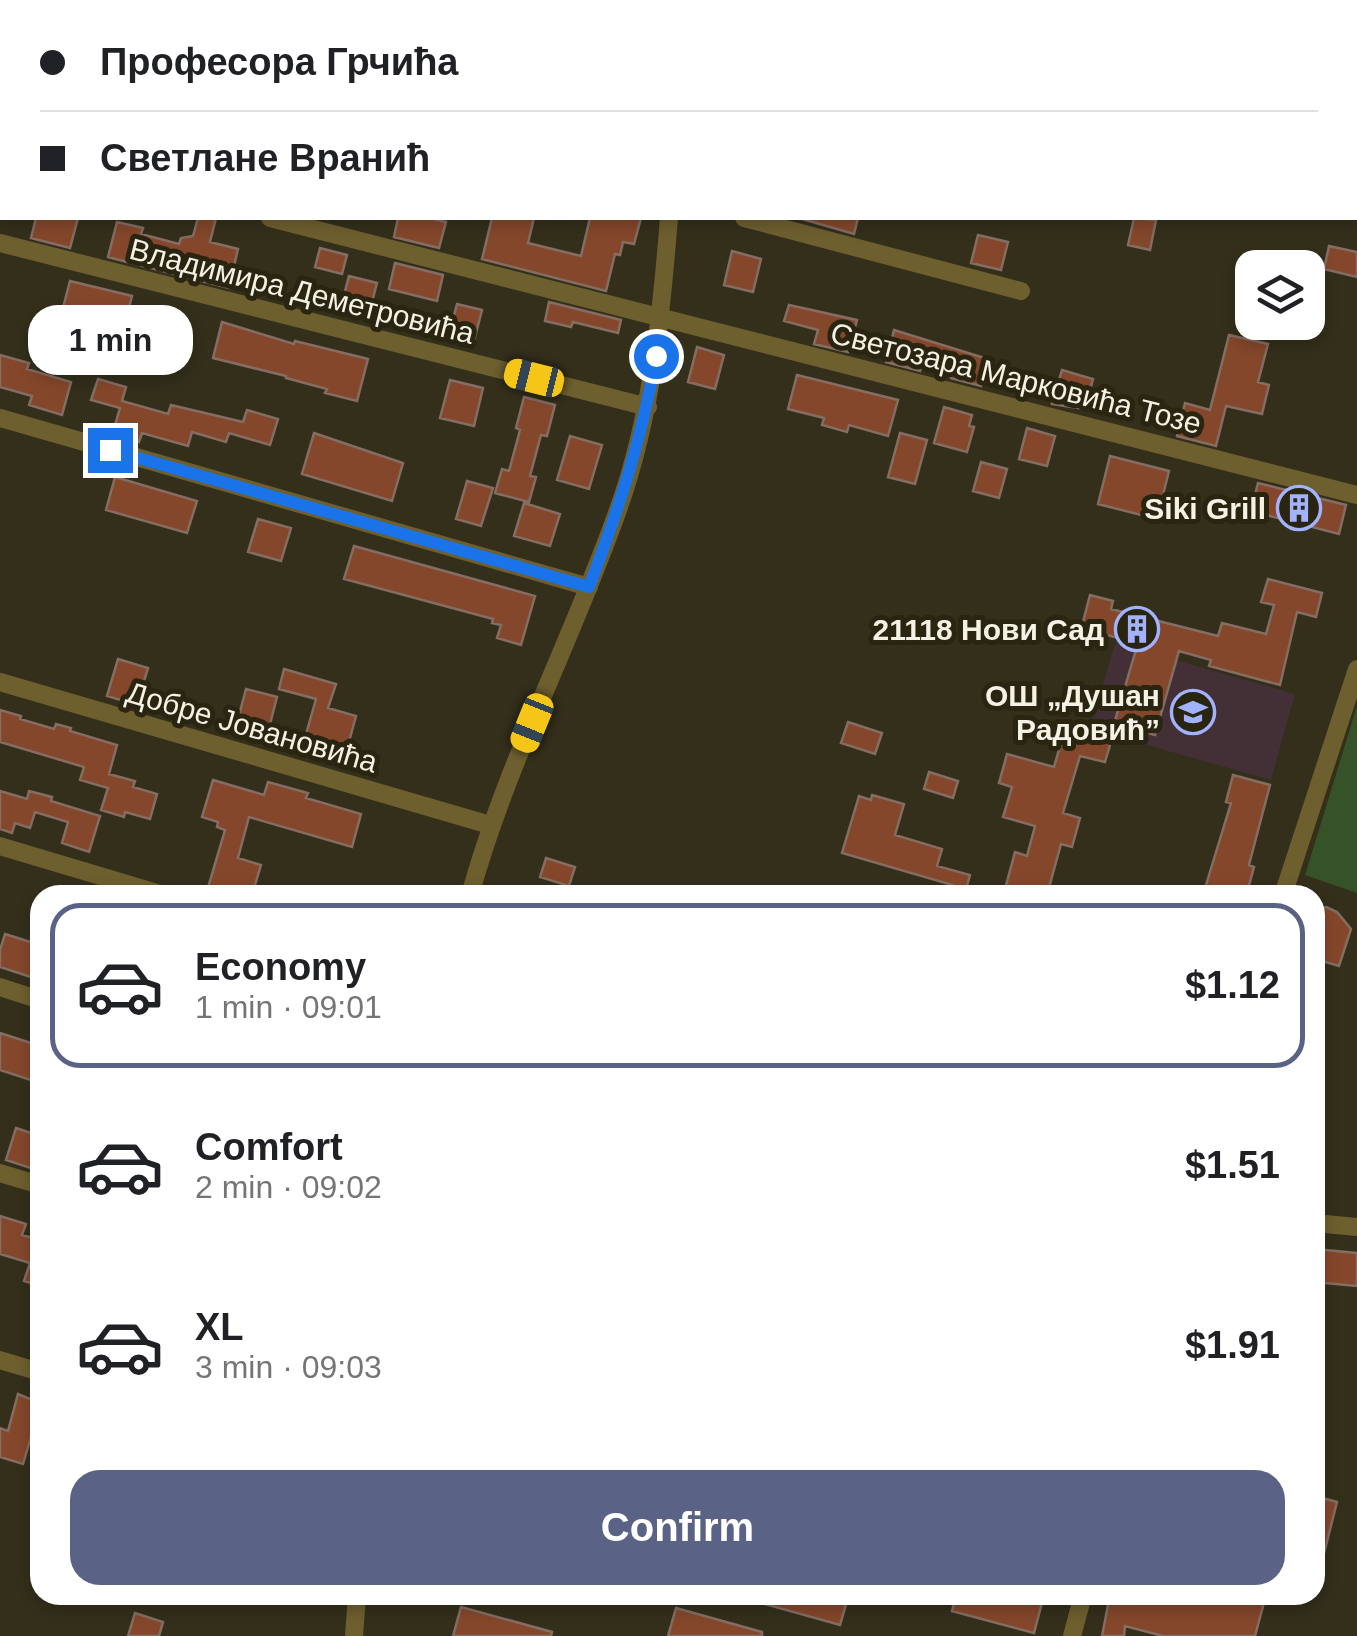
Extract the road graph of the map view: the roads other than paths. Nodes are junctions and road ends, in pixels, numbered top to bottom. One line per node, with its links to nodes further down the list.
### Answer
1 (278, 220): 6 (street, Светозара Марковића Тозе)
2 (670, 220): 6 (street)
3 (752, 220): 5 (street)
4 (0, 243): 7 (street, Владимира Деметровића)
5 (1021, 291)
6 (662, 315): 7 (street); 9 (street, Светозара Марковића Тозе)
7 (648, 407): 10 (street)
8 (0, 418): 10 (street)
9 (1357, 494)
10 (589, 587): 13 (street)
11 (1357, 668): 17 (street)
12 (0, 682): 13 (street, Добре Јовановића)
13 (490, 825): 16 (street)
14 (0, 846): 15 (street)
15 (131, 885)
16 (473, 885)
17 (1286, 885)
18 (0, 987): 19 (street)
19 (30, 997)
20 (0, 1173): 21 (street)
21 (30, 1183)
22 (1325, 1224): 23 (street)
23 (1357, 1227)
24 (0, 1360): 25 (street)
25 (30, 1369)
26 (356, 1605): 28 (street)
27 (1080, 1605): 29 (street)
28 (354, 1636)
29 (1072, 1636)

